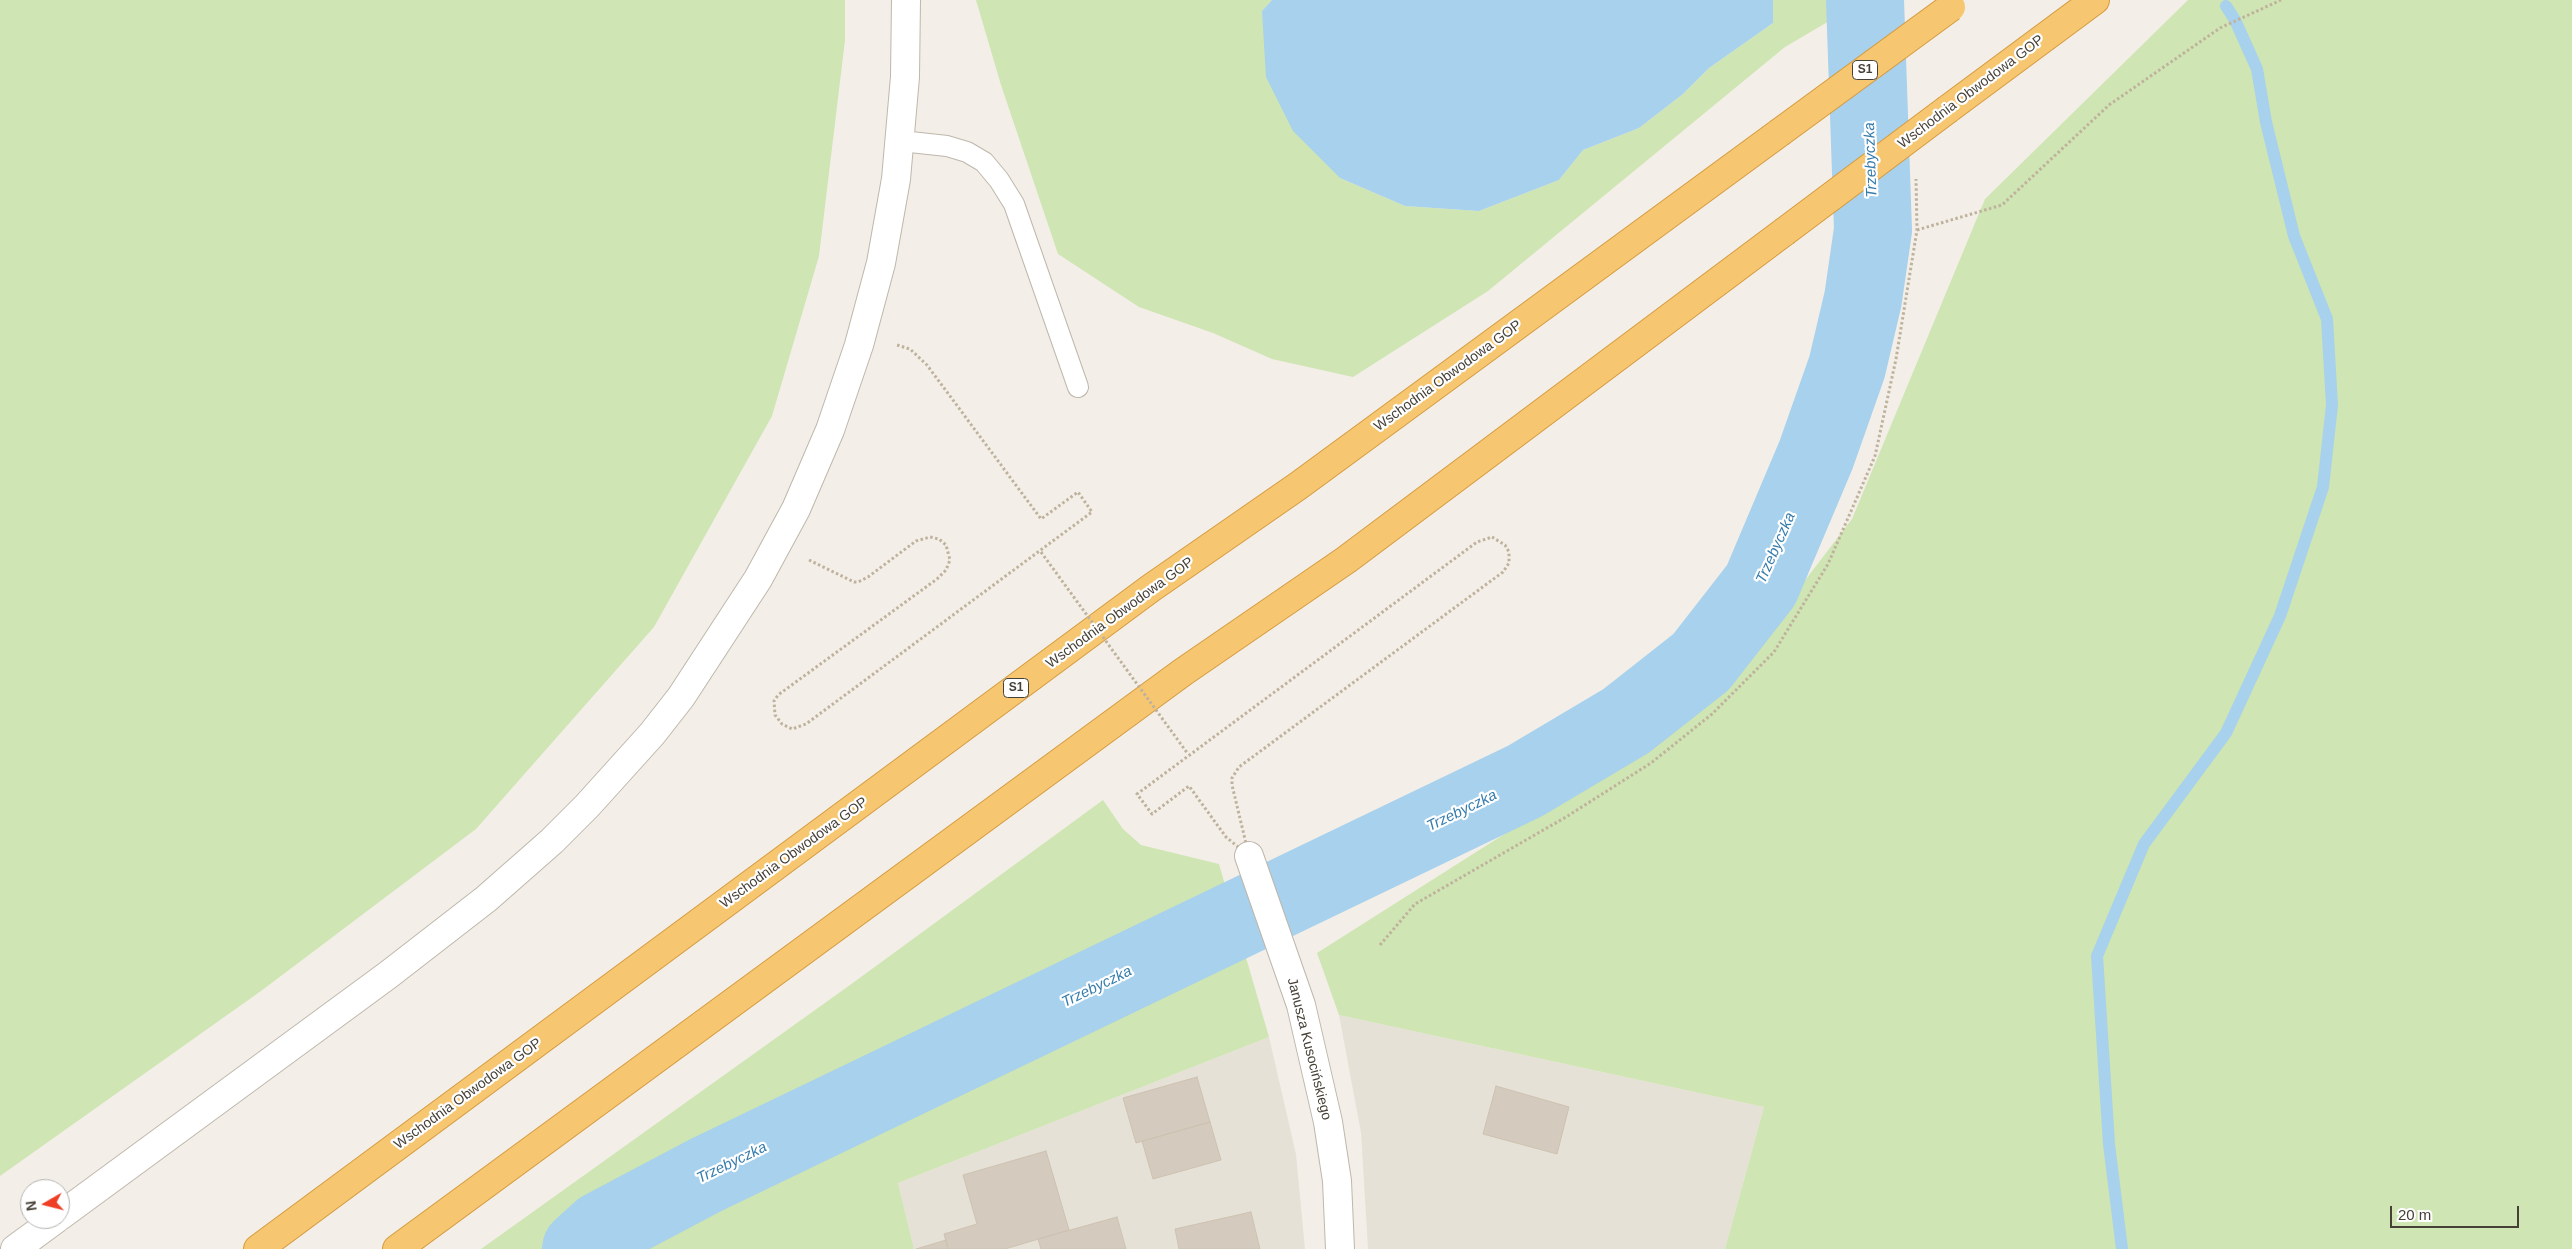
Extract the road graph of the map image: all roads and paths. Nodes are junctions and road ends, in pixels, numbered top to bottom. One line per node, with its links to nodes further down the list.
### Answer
1 (906, 0): 5 (street)
2 (2095, 0): 20 (highway, Wschodnia Obwodowa GOP, bridge)
3 (2281, 0): 7 (path)
4 (1956, 4): 19 (highway, Wschodnia Obwodowa GOP / S1, bridge)
5 (901, 141): 9 (lane); 16 (street)
6 (1915, 172): 7 (path)
7 (1917, 230): 15 (path)
8 (889, 342): 10 (path)
9 (1078, 387)
10 (1041, 552): 11 (path); 12 (path, bridge)
11 (804, 557)
12 (1188, 754): 13 (path); 14 (path)
13 (1219, 828)
14 (1249, 856): 21 (street, Janusza Kusocińskiego)
15 (1380, 945)
16 (70, 1209)
17 (42, 1229): 18 (street)
18 (15, 1249)
19 (258, 1249)
20 (397, 1249)
21 (1340, 1249)

